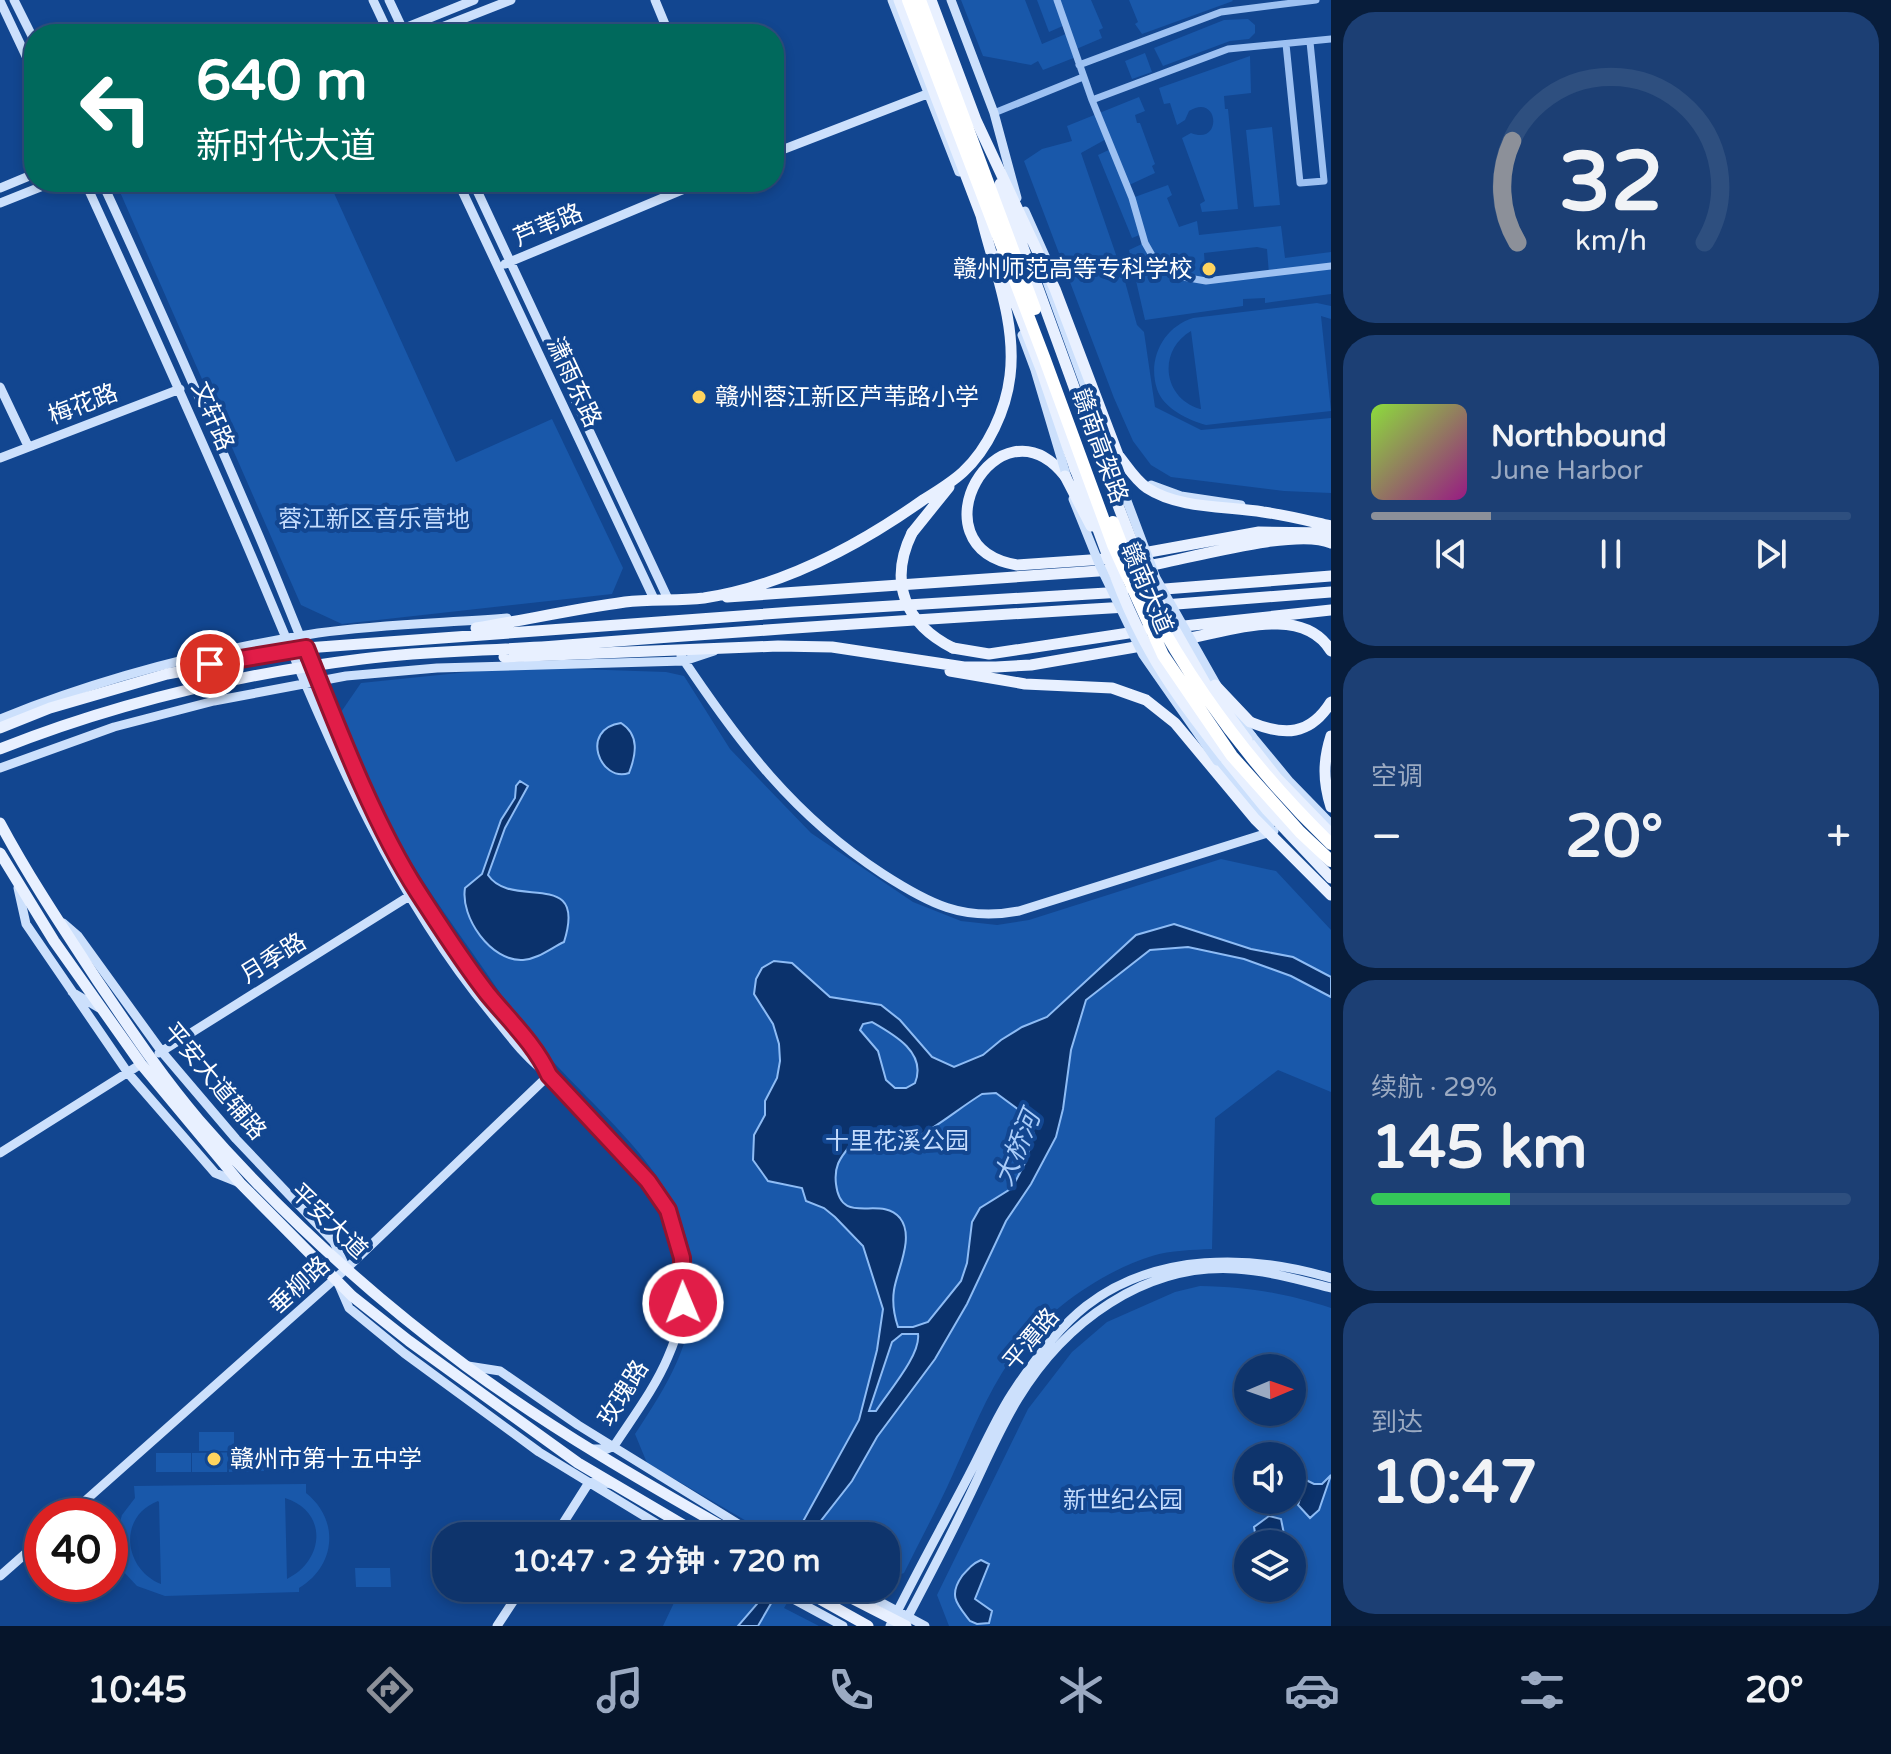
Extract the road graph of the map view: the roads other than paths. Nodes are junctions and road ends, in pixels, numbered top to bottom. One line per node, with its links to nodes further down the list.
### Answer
1 (14, 0): 16 (street)
2 (373, 0): 17 (street)
3 (389, 0): 18 (street)
4 (474, 0): 19 (street)
5 (511, 0): 20 (street)
6 (655, 0): 21 (street)
7 (892, 0): 28 (street)
8 (899, 0): 43 (main road)
9 (908, 0): 96 (highway, 赣南高架路, bridge)
10 (920, 0): 94 (highway, 赣南高架路, bridge)
11 (931, 0): 31 (main road, 赣南大道)
12 (951, 0): 30 (street)
13 (1057, 0): 26 (street)
14 (1316, 0): 26 (street)
15 (0, 1): 25 (street)
16 (26, 24)
17 (384, 24)
18 (400, 24)
19 (422, 24)
20 (450, 24)
21 (665, 24)
22 (1331, 39): 23 (street)
23 (1310, 42): 24 (street); 24 (street)
24 (1286, 44): 29 (street)
25 (24, 52)
26 (1079, 65): 27 (street)
27 (1083, 77): 29 (street); 30 (street)
28 (927, 94): 32 (street); 45 (street)
29 (1092, 100): 47 (street)
30 (994, 113): 35 (street)
31 (975, 118): 44 (main road); 53 (main road, 赣南大道)
32 (784, 149)
33 (24, 178): 34 (street)
34 (0, 188)
35 (1015, 190): 44 (street); 56 (street)
36 (28, 192): 42 (street)
37 (90, 192): 50 (street, 文轩路)
38 (107, 192): 69 (street, 文轩路)
39 (463, 192): 48 (street, 潇雨东路)
40 (478, 192): 46 (street, 潇雨东路)
41 (677, 192): 46 (street, 芦苇路)
42 (0, 203)
43 (980, 211): 45 (main road); 55 (main road)
44 (1027, 226): 53 (street); 56 (main road)
45 (989, 248): 54 (main road); 55 (street, bridge)
46 (510, 262): 48 (street, 芦苇路); 63 (street, 潇雨东路)
47 (1331, 266)
48 (498, 267): 62 (street, 潇雨东路)
49 (0, 387): 51 (street)
50 (180, 389): 51 (street, 梅花路); 70 (street, 文轩路)
51 (28, 446): 52 (street, 梅花路)
52 (0, 458)
53 (1107, 462): 67 (main road, 赣南大道, bridge); 80 (street, bridge)
54 (963, 472): 61 (main road); 64 (main road, bridge)
55 (1070, 476): 57 (main road); 87 (main road, 赣南大道, bridge); 87 (street, bridge)
56 (1331, 524)
57 (1331, 533)
58 (1331, 543): 61 (main road)
59 (1331, 576): 68 (main road)
60 (1331, 592): 66 (main road)
61 (703, 598): 63 (main road)
62 (654, 599): 63 (main road); 65 (main road)
63 (668, 599)
64 (1331, 610)
65 (558, 614): 68 (main road); 69 (street)
66 (756, 630): 71 (main road); 73 (main road)
67 (1173, 630): 80 (main road, bridge); 85 (main road, 赣南大道, bridge)
68 (407, 640): 69 (main road)
69 (304, 642): 70 (main road); 76 (street, 文轩路)
70 (290, 644): 77 (street, 文轩路); 82 (street); 83 (main road)
71 (717, 650): 74 (main road); 75 (main road)
72 (1331, 651): 75 (main road)
73 (407, 655): 74 (main road); 76 (main road)
74 (681, 656): 78 (street); 92 (street)
75 (899, 658): 87 (main road)
76 (313, 666): 77 (main road); 78 (street, 玫瑰路)
77 (299, 668): 79 (street, 玫瑰路); 86 (main road)
78 (319, 681): 79 (street); 99 (street, 玫瑰路)
79 (306, 683): 88 (street); 101 (street, 玫瑰路)
80 (1223, 695): 81 (main road, bridge); 85 (street, bridge)
81 (1331, 702)
82 (0, 719)
83 (0, 728)
84 (1331, 736): 89 (main road)
85 (1249, 738): 91 (street); 93 (main road, 赣南大道)
86 (0, 749)
87 (1217, 761): 92 (main road); 97 (main road, 赣南大道)
88 (0, 768)
89 (1331, 807)
90 (0, 823): 102 (main road, 平安大道)
91 (1331, 824)
92 (1271, 832): 100 (main road)
93 (1331, 834)
94 (1331, 844)
95 (0, 853): 98 (main road, 平安大道)
96 (1331, 861)
97 (1331, 878)
98 (17, 880): 103 (street); 104 (main road, 平安大道)
99 (417, 891): 101 (street, 月季路); 108 (street, 玫瑰路)
100 (1331, 893)
101 (408, 897): 105 (street, 月季路); 108 (street, 玫瑰路)
102 (56, 917): 105 (street, 平安大道辅路); 106 (main road, 平安大道)
103 (69, 990): 104 (street); 107 (street)
104 (99, 1008): 106 (main road, 平安大道)
105 (162, 1052): 106 (street, 月季路); 109 (street, 平安大道辅路)
106 (146, 1061): 107 (street, 月季路); 111 (main road, 平安大道)
107 (128, 1073): 110 (street, 月季路); 111 (street)
108 (549, 1075): 112 (street, 垂柳路); 119 (street, 玫瑰路)
109 (236, 1139): 111 (street); 112 (street, 平安大道辅路)
110 (0, 1153)
111 (244, 1178): 112 (main road, 平安大道); 113 (main road, 平安大道)
112 (346, 1269): 113 (street, 垂柳路); 116 (main road, 平安大道)
113 (336, 1278): 117 (street); 118 (main road, 平安大道); 125 (street, 垂柳路)
114 (1331, 1278): 138 (street, 平潭路)
115 (1331, 1288): 138 (street, 平潭路)
116 (467, 1366): 119 (street); 120 (main road, 平安大道)
117 (439, 1379): 118 (street); 123 (street)
118 (466, 1382): 121 (main road, 平安大道)
119 (614, 1446): 120 (street, 玫瑰路); 122 (street, 玫瑰路); 130 (street)
120 (588, 1449): 122 (main road, 平安大道)
121 (578, 1463): 123 (street); 124 (main road, 平安大道)
122 (623, 1470): 129 (main road, 平安大道)
123 (588, 1484): 124 (street); 126 (street); 127 (street)
124 (614, 1485): 128 (main road, 平安大道)
125 (88, 1498)
126 (564, 1522)
127 (653, 1522)
128 (678, 1522)
129 (723, 1522)
130 (727, 1522)
131 (24, 1555): 132 (street)
132 (0, 1576)
133 (513, 1602): 139 (street)
134 (812, 1602): 140 (street)
135 (819, 1602): 141 (main road)
136 (860, 1602): 138 (main road)
137 (873, 1602): 138 (street)
138 (900, 1622): 142 (street)
139 (497, 1626)
140 (843, 1626)
141 (868, 1626)
142 (925, 1626)

